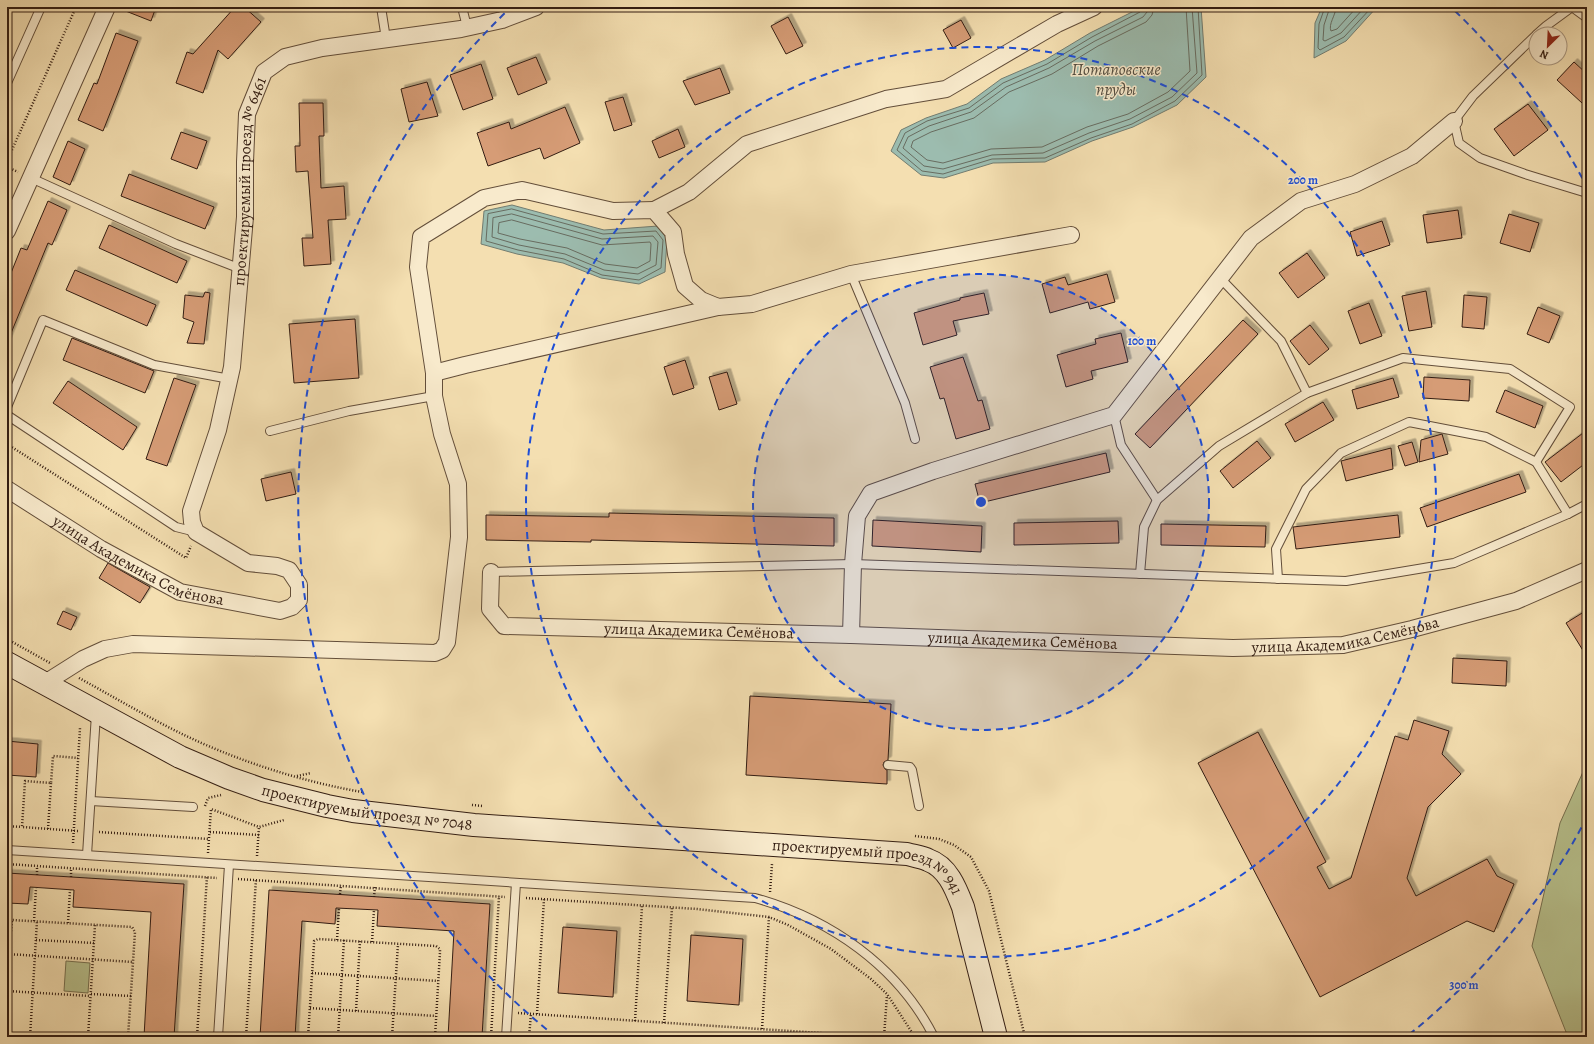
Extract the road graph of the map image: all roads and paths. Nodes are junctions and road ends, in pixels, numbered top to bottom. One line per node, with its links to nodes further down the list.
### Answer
1 (41, 7): 14 (lane)
2 (76, 7): 16 (path)
3 (107, 7): 17 (street)
4 (381, 7): 12 (lane)
5 (462, 7): 11 (lane)
6 (536, 7): 11 (street, проектируемый проезд № 6461)
7 (1094, 7): 19 (street)
8 (1572, 7): 9 (lane); 10 (lane)
9 (1587, 18)
10 (1546, 26)
11 (467, 27): 12 (street, проектируемый проезд № 6461)
12 (386, 39): 22 (street, проектируемый проезд № 6461)
13 (1528, 42): 15 (lane)
14 (7, 83)
15 (1454, 121): 18 (lane); 24 (street)
16 (7, 161)
17 (31, 178): 20 (street); 22 (lane)
18 (1587, 193)
19 (654, 210): 25 (street); 26 (street)
20 (7, 231)
21 (1071, 235): 23 (street)
22 (241, 269): 27 (street, проектируемый проезд № 6461)
23 (850, 274): 25 (street); 34 (lane)
24 (1220, 278): 28 (lane); 32 (street)
25 (718, 307): 26 (street)
26 (434, 373): 29 (street)
27 (230, 379): 30 (lane); 41 (street, проектируемый проезд № 6461)
28 (1307, 393): 36 (lane); 38 (lane)
29 (434, 396): 33 (lane); 50 (street)
30 (7, 407)
31 (7, 415): 41 (lane)
32 (1114, 415): 38 (lane); 42 (street)
33 (270, 431)
34 (914, 438)
35 (7, 444): 41 (path)
36 (1536, 462): 40 (lane); 46 (lane)
37 (7, 489): 41 (street, улица Академика Семёнова)
38 (1157, 500): 45 (lane)
39 (1587, 504): 40 (lane)
40 (1568, 514): 46 (lane)
41 (194, 527)
42 (853, 564): 44 (lane); 45 (lane); 47 (street)
43 (1587, 570): 47 (street, улица Академика Семёнова)
44 (491, 572): 47 (street, улица Академика Семёнова)
45 (1140, 574): 46 (lane)
46 (1278, 579)
47 (851, 635)
48 (7, 639): 50 (path)
49 (7, 663): 51 (main road, проектируемый проезд № 7048)
50 (66, 671): 51 (street); 56 (path)
51 (45, 683): 52 (main road, проектируемый проезд № 7048)
52 (97, 712): 57 (lane); 70 (main road, проектируемый проезд № 7048)
53 (80, 728): 72 (path)
54 (888, 765): 60 (lane)
55 (51, 783): 66 (path)
56 (366, 793)
57 (91, 801): 61 (lane); 73 (lane)
58 (469, 804): 59 (path)
59 (485, 806)
60 (919, 806)
61 (193, 807)
62 (284, 820): 65 (path)
63 (7, 826): 64 (path)
64 (22, 827)
65 (259, 827): 67 (path); 68 (path)
66 (48, 829)
67 (210, 832): 68 (path); 74 (path)
68 (259, 835): 78 (path)
69 (912, 836): 150 (path)
70 (757, 843): 149 (main road, проектируемый проезд № 941)
71 (7, 850): 72 (lane)
72 (72, 854): 73 (lane)
73 (88, 855): 74 (lane)
74 (208, 863): 77 (lane); 79 (path)
75 (7, 864): 79 (path)
76 (772, 864): 88 (path)
77 (229, 865): 78 (lane); 80 (lane)
78 (257, 866): 81 (path); 82 (lane)
79 (207, 877): 80 (path); 135 (path)
80 (228, 878): 81 (path); 136 (lane)
81 (256, 880): 85 (path); 137 (path)
82 (516, 883): 86 (lane); 88 (lane)
83 (36, 888): 94 (path)
84 (70, 890): 95 (path)
85 (499, 896): 86 (path); 142 (path)
86 (515, 897): 87 (path); 122 (lane)
87 (544, 899): 89 (path); 125 (path)
88 (770, 902): 93 (path); 148 (lane)
89 (642, 906): 91 (path); 127 (path)
90 (339, 908): 98 (path)
91 (672, 908): 93 (path); 128 (path)
92 (374, 910): 101 (path)
93 (769, 917): 116 (path); 129 (path)
94 (36, 921): 95 (path); 97 (path); 104 (path)
95 (68, 923): 96 (path)
96 (95, 925): 102 (path); 107 (path)
97 (36, 940): 102 (path); 105 (path)
98 (337, 940): 99 (path); 108 (path)
99 (344, 940): 100 (path); 109 (path)
100 (360, 941): 101 (path); 111 (path)
101 (372, 942): 103 (path)
102 (94, 943): 106 (path)
103 (398, 944): 112 (path); 113 (path)
104 (8, 954): 105 (path); 110 (path)
105 (35, 956): 106 (path); 115 (path)
106 (93, 960): 107 (path); 117 (path)
107 (133, 962): 118 (path)
108 (312, 973): 109 (path); 119 (path)
109 (342, 975): 111 (path); 120 (path)
110 (7, 976)
111 (358, 976): 112 (path); 121 (path)
112 (396, 979): 113 (path); 123 (path)
113 (438, 981): 126 (path)
114 (7, 991): 115 (path)
115 (33, 993): 117 (path); 132 (path)
116 (887, 994): 146 (path); 147 (path)
117 (90, 995): 118 (path); 133 (path)
118 (131, 996): 134 (path)
119 (310, 1008): 120 (path); 138 (path)
120 (340, 1010): 121 (path); 139 (path)
121 (356, 1011): 123 (path)
122 (507, 1012): 124 (path); 143 (lane)
123 (394, 1014): 126 (path); 140 (path)
124 (531, 1014): 125 (path); 144 (path)
125 (537, 1014): 127 (path)
126 (436, 1016): 141 (path)
127 (635, 1021): 128 (path)
128 (664, 1023): 129 (path)
129 (762, 1029): 131 (path)
130 (1546, 1034): 151 (path)
131 (828, 1035): 145 (path)
132 (30, 1037)
133 (88, 1037)
134 (128, 1037)
135 (197, 1037)
136 (218, 1037)
137 (246, 1037)
138 (308, 1037)
139 (338, 1037)
140 (392, 1037)
141 (435, 1037)
142 (491, 1037)
143 (506, 1037)
144 (529, 1037)
145 (881, 1037)
146 (884, 1037)
147 (915, 1037)
148 (934, 1037)
149 (996, 1037)
150 (1025, 1037)
151 (1541, 1037)

